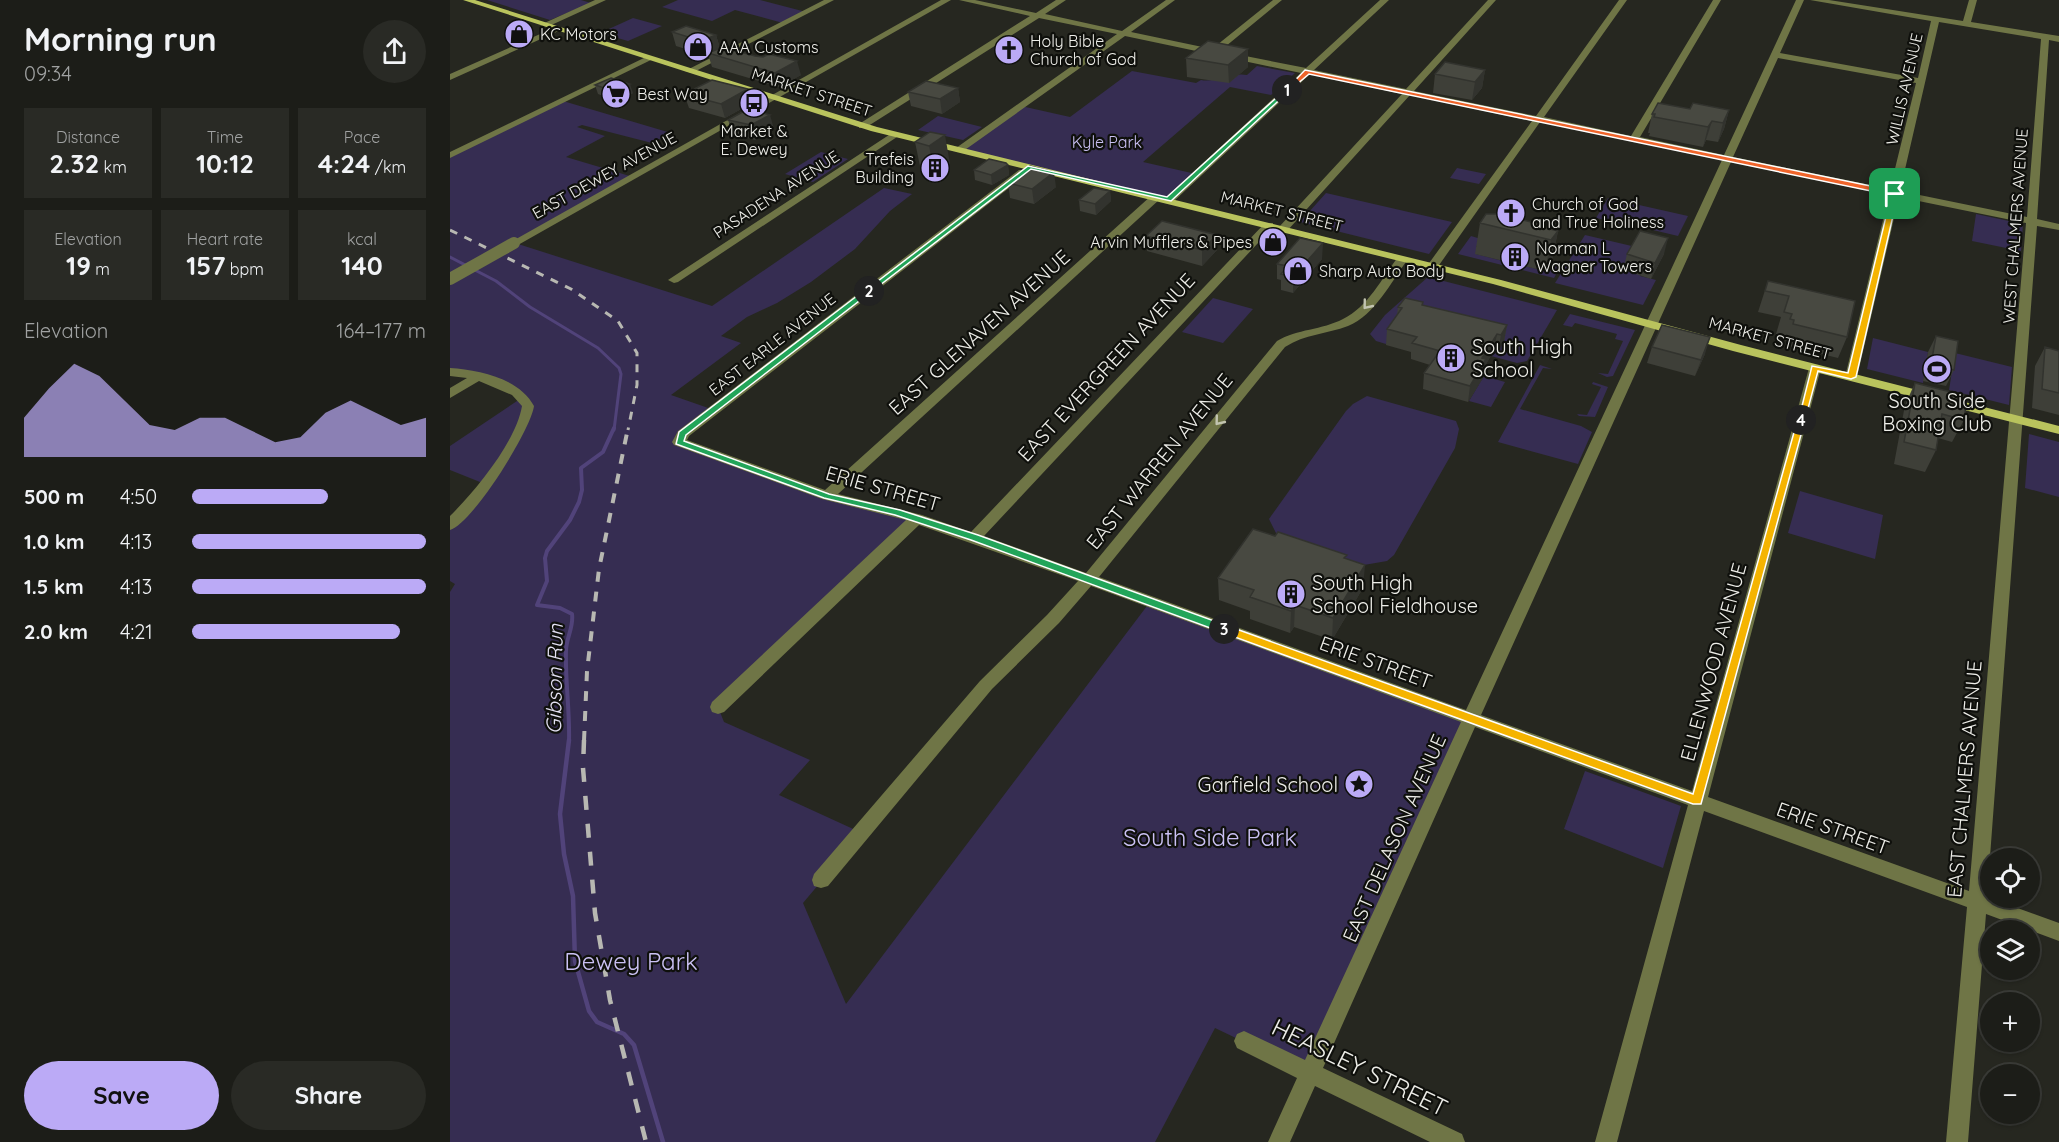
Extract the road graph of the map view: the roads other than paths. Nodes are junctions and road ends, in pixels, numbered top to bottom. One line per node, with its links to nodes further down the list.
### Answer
1 (467, 0): 20 (main road, MARKET STREET)
2 (602, 0): 20 (street)
3 (830, 0): 28 (street)
4 (947, 0): 33 (street, EAST DEWEY AVENUE)
5 (963, 0): 17 (street)
6 (1062, 0): 17 (street)
7 (1171, 0): 22 (street)
8 (1278, 0): 25 (street)
9 (1385, 0): 29 (street, EAST GLENAVEN AVENUE)
10 (1492, 0): 32 (street)
11 (1623, 0): 34 (street)
12 (1717, 0): 37 (street)
13 (1800, 0): 26 (street, EAST DELASON AVENUE)
14 (1814, 0): 16 (street)
15 (1973, 0): 19 (street)
16 (1847, 2): 18 (street)
17 (1037, 15): 22 (street); 35 (street)
18 (1936, 19): 19 (street); 31 (street, WILLIS AVENUE)
19 (1966, 24): 23 (street)
20 (544, 25): 21 (main road, MARKET STREET)
21 (559, 29): 27 (main road, MARKET STREET); 30 (street)
22 (1124, 33): 25 (street); 38 (street)
23 (2045, 36): 24 (street); 44 (street, WEST CHALMERS AVENUE)
24 (2059, 39)
25 (1213, 52): 29 (street)
26 (1775, 55): 31 (street); 40 (street, EAST DELASON AVENUE)
27 (651, 58): 28 (main road, MARKET STREET); 39 (street)
28 (689, 71): 33 (main road, MARKET STREET)
29 (1307, 72): 32 (street); 43 (street, EAST GLENAVEN AVENUE)
30 (450, 77)
31 (1921, 81): 42 (street, WILLIS AVENUE)
32 (1408, 93): 34 (street); 47 (street)
33 (773, 98): 35 (main road, MARKET STREET); 50 (street, EAST DEWEY AVENUE, bridge)
34 (1538, 119): 37 (street); 49 (street)
35 (862, 126): 36 (main road, MARKET STREET)
36 (895, 135): 38 (main road, MARKET STREET); 51 (street, PASADENA AVENUE)
37 (1634, 139): 40 (street)
38 (959, 150): 41 (main road, MARKET STREET)
39 (451, 155)
40 (1727, 159): 42 (street); 52 (street, EAST DELASON AVENUE)
41 (1030, 167): 43 (main road, MARKET STREET); 60 (street, EAST EARLE AVENUE)
42 (1895, 194): 44 (street); 56 (street, WILLIS AVENUE)
43 (1162, 198): 45 (main road, MARKET STREET); 61 (street, EAST GLENAVEN AVENUE)
44 (2032, 222): 46 (street); 58 (street, WEST CHALMERS AVENUE)
45 (1269, 225): 47 (main road, MARKET STREET); 64 (street, EAST EVERGREEN AVENUE)
46 (2059, 227)
47 (1283, 229): 48 (main road, MARKET STREET)
48 (1402, 259): 49 (main road, MARKET STREET); 65 (street, EAST WARREN AVENUE, one-way to 65)
49 (1433, 266): 52 (main road, MARKET STREET)
50 (450, 279)
51 (674, 280)
52 (1652, 323): 53 (main road, MARKET STREET); 67 (street, EAST DELASON AVENUE)
53 (1815, 368): 56 (main road, MARKET STREET); 68 (street, ELLENWOOD AVENUE)
54 (450, 372): 55 (street)
55 (478, 376): 57 (street); 63 (street)
56 (1851, 377): 58 (main road, MARKET STREET)
57 (450, 394)
58 (2016, 419): 59 (main road, MARKET STREET); 70 (street, EAST CHALMERS AVENUE)
59 (2059, 430)
60 (679, 439): 61 (street, ERIE STREET)
61 (827, 496): 62 (street, ERIE STREET)
62 (917, 518): 64 (street, ERIE STREET); 66 (street)
63 (450, 525)
64 (974, 538): 65 (street, ERIE STREET)
65 (1088, 580): 67 (street, ERIE STREET); 69 (street, EAST WARREN AVENUE)
66 (718, 707)
67 (1471, 719): 68 (street, ERIE STREET); 73 (street, EAST DELASON AVENUE)
68 (1697, 801): 70 (street, ERIE STREET); 76 (street, ELLENWOOD AVENUE)
69 (821, 880)
70 (1977, 902): 71 (street, ERIE STREET); 77 (street, EAST CHALMERS AVENUE)
71 (2059, 932)
72 (1244, 1041): 73 (street, HEASLEY STREET)
73 (1311, 1074): 74 (street, EAST DELASON AVENUE); 75 (street, HEASLEY STREET)
74 (1280, 1142)
75 (1454, 1142)
76 (1606, 1142)
77 (1957, 1142)

